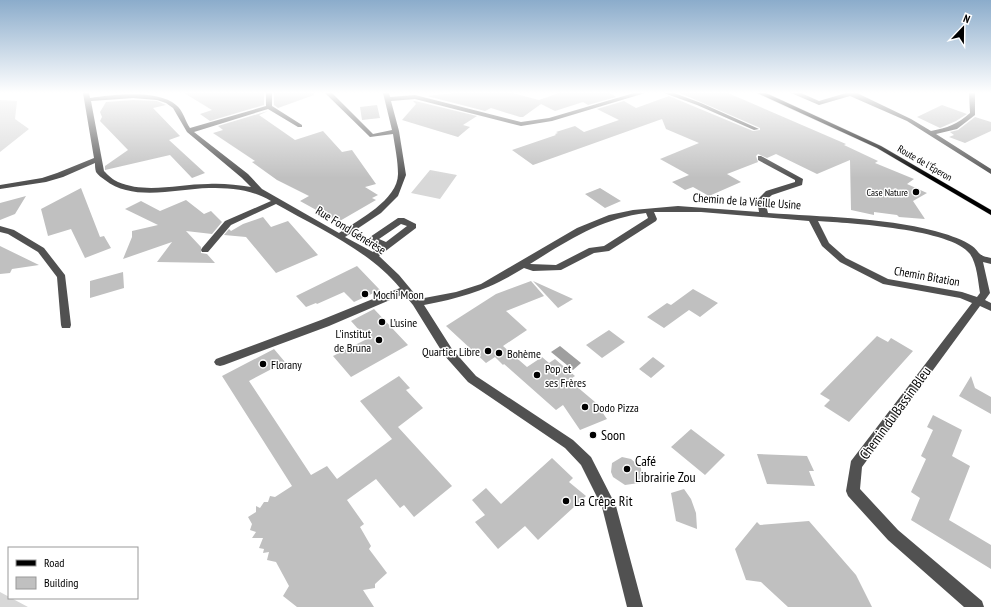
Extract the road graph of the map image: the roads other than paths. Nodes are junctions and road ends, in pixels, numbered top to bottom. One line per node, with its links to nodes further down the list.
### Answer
1 (91, 121): 18 (street, Rue Fond Générèse)
2 (182, 121): 15 (street)
3 (221, 121): 15 (street)
4 (292, 121): 13 (street)
5 (357, 121): 16 (street)
6 (394, 121): 16 (street)
7 (511, 121): 8 (street)
8 (540, 121)
9 (739, 121): 14 (street)
10 (825, 121): 25 (main road, Route de l'Éperon)
11 (910, 121): 17 (street)
12 (967, 121): 17 (street)
13 (300, 126)
14 (756, 129)
15 (189, 131): 22 (street)
16 (396, 131): 29 (street)
17 (932, 133): 20 (street)
18 (97, 158): 21 (street); 22 (street, Rue Fond Générèse)
19 (761, 158): 26 (street)
20 (991, 172)
21 (0, 187)
22 (259, 191): 23 (street, Rue Fond Générèse)
23 (277, 201): 29 (street, Rue Fond Générèse); 31 (street)
24 (648, 211): 26 (street, Chemin de la Vieille Usine); 35 (street, Chemin de la Vieille Usine); 35 (street)
25 (991, 213)
26 (764, 215): 27 (street, Chemin de la Vieille Usine)
27 (812, 218): 33 (street, Chemin de la Vieille Usine); 37 (street, Chemin Bitation)
28 (0, 229): 40 (street)
29 (339, 237): 32 (street, Rue Fond Générèse)
30 (386, 246): 32 (street)
31 (205, 250)
32 (373, 256): 36 (street, Rue Fond Générèse)
33 (977, 258): 34 (street); 37 (street, Chemin du Bassin Bleu)
34 (991, 261)
35 (521, 264): 38 (street, Chemin de la Vieille Usine)
36 (407, 289): 38 (street, Rue Fond Générèse); 41 (street)
37 (978, 300): 39 (street, Chemin Bitation); 42 (street, Chemin du Bassin Bleu)
38 (417, 303): 43 (street, Rue Fond Générèse)
39 (991, 307)
40 (66, 325)
41 (220, 362)
42 (972, 606)
43 (635, 607)

